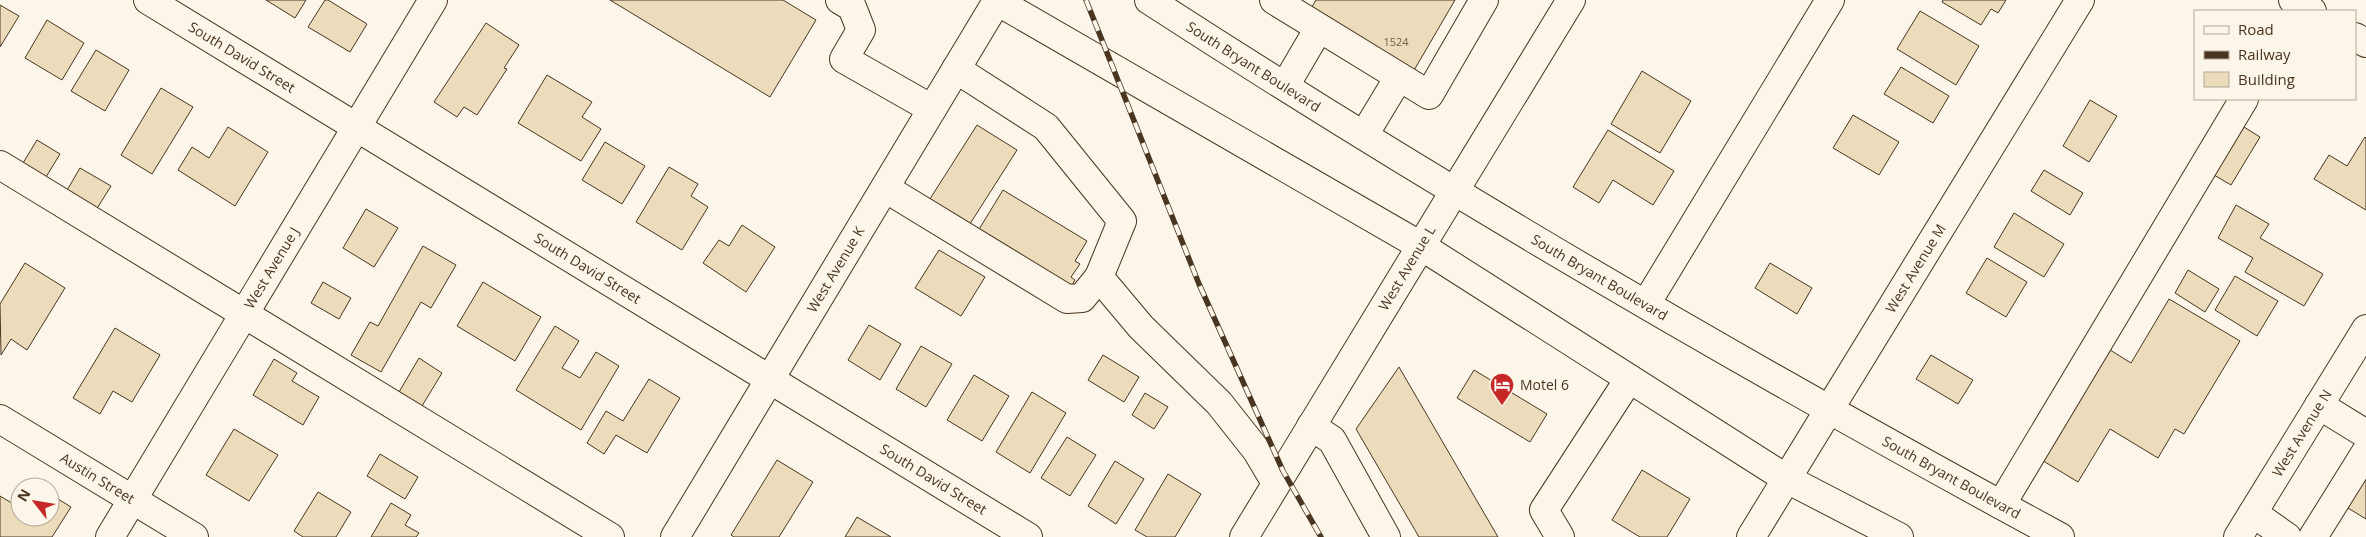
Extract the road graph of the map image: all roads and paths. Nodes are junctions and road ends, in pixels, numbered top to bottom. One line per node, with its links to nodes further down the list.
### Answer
1 (148, 0): 17 (street, South David Street)
2 (433, 0): 17 (street, West Avenue J)
3 (840, 0): 16 (street)
4 (1149, 0): 14 (street, South Bryant Boulevard)
5 (1274, 0): 11 (street)
6 (1484, 0): 13 (street)
7 (1571, 0): 21 (street, West Avenue L)
8 (1830, 0): 24 (street)
9 (2080, 0): 30 (street, West Avenue M)
10 (996, 1): 12 (street, West Avenue K); 22 (street)
11 (1319, 28): 13 (street); 14 (street)
12 (956, 70): 16 (street, West Avenue K); 23 (street)
13 (1399, 77): 18 (street)
14 (1285, 86): 18 (street, South Bryant Boulevard)
15 (2243, 100): 37 (street)
16 (932, 110): 20 (street, West Avenue K)
17 (356, 127): 25 (street, West Avenue J); 28 (street, South David Street)
18 (1364, 135): 21 (street, South Bryant Boulevard)
19 (0, 165): 25 (street)
20 (885, 188): 23 (street); 28 (street, West Avenue K)
21 (1454, 191): 22 (street, West Avenue L); 24 (street, South Bryant Boulevard)
22 (1421, 246): 27 (street); 32 (street, West Avenue L)
23 (1099, 277): 35 (street)
24 (1646, 304): 30 (street, South Bryant Boulevard)
25 (244, 314): 36 (street, West Avenue J); 41 (street)
26 (2366, 329): 29 (street, West Avenue N)
27 (1629, 379): 34 (street); 46 (street)
28 (770, 380): 42 (street, West Avenue K); 43 (street, South David Street)
29 (2319, 405): 33 (street); 38 (street, West Avenue N)
30 (1829, 411): 34 (street, West Avenue M); 37 (street, South Bryant Boulevard)
31 (0, 419): 36 (street, Austin Street)
32 (1311, 426): 35 (street, West Avenue L); 45 (street)
33 (2366, 448): 52 (street)
34 (1787, 479): 47 (street, West Avenue M); 48 (street)
35 (1276, 483): 44 (street, West Avenue L)
36 (132, 499): 39 (street, West Avenue J); 40 (street, Austin Street)
37 (2000, 505): 49 (street, South Bryant Boulevard)
38 (2253, 513): 50 (street, West Avenue N); 51 (street)
39 (110, 537)
40 (194, 537)
41 (610, 537)
42 (675, 537)
43 (1028, 537)
44 (1244, 537)
45 (1386, 537)
46 (1560, 537)
47 (1751, 537)
48 (1899, 537)
49 (2060, 537)
50 (2238, 537)
51 (2287, 537)
52 (2314, 537)

